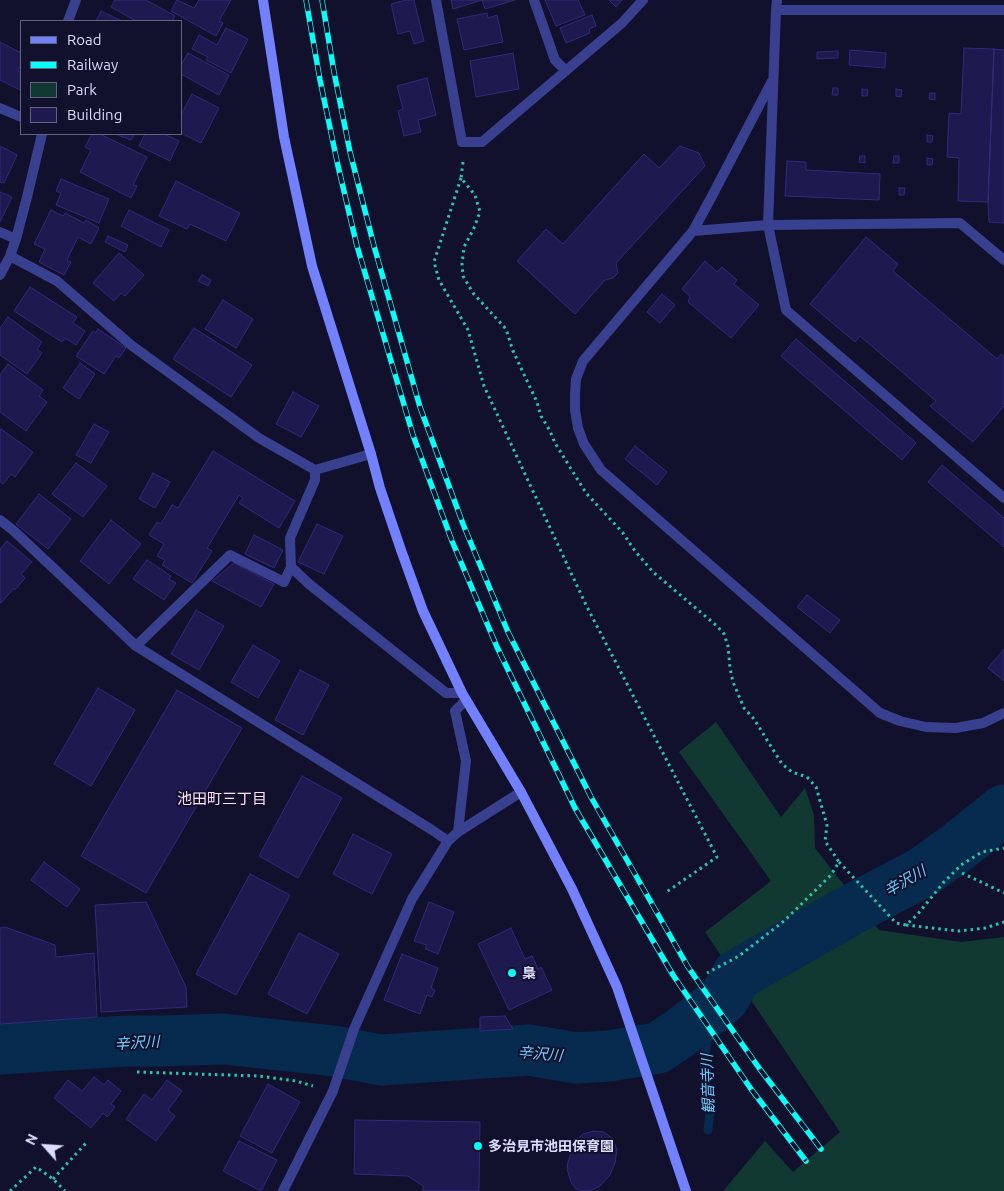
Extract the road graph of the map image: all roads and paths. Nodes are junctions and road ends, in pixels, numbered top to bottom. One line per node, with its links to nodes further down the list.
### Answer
1 (76, 0): 8 (street)
2 (263, 0): 23 (street)
3 (436, 0): 14 (street)
4 (534, 0): 9 (street)
5 (643, 0): 9 (street)
6 (777, 5): 7 (street); 10 (street)
7 (1004, 10)
8 (68, 20)
9 (566, 71): 14 (street)
10 (774, 78): 16 (street); 17 (street)
11 (0, 108): 12 (street)
12 (20, 117)
13 (42, 135): 19 (street)
14 (468, 142): 15 (path)
15 (461, 178): 35 (path); 37 (path)
16 (768, 225): 17 (street); 21 (street); 25 (street)
17 (693, 231): 30 (street)
18 (0, 232): 19 (street)
19 (16, 239): 20 (street)
20 (10, 256): 22 (street); 24 (street)
21 (1004, 260)
22 (0, 275)
23 (371, 454): 24 (street); 29 (street)
24 (315, 470): 27 (street)
25 (1004, 498)
26 (0, 520): 28 (street)
27 (291, 567): 28 (street); 29 (street)
28 (136, 646): 33 (street)
29 (464, 696): 31 (street); 32 (street)
30 (1004, 714)
31 (521, 792): 32 (street); 49 (street)
32 (458, 832): 33 (street)
33 (448, 841): 43 (street)
34 (1004, 848): 40 (path)
35 (839, 862): 40 (path); 41 (path)
36 (962, 873): 38 (path)
37 (665, 893)
38 (1004, 893)
39 (1004, 922): 40 (path)
40 (906, 925)
41 (707, 973)
42 (137, 1072): 43 (path)
43 (333, 1091): 48 (street)
44 (86, 1143): 45 (path)
45 (53, 1179): 46 (path); 47 (path)
46 (10, 1191)
47 (65, 1191)
48 (283, 1191)
49 (686, 1191)

